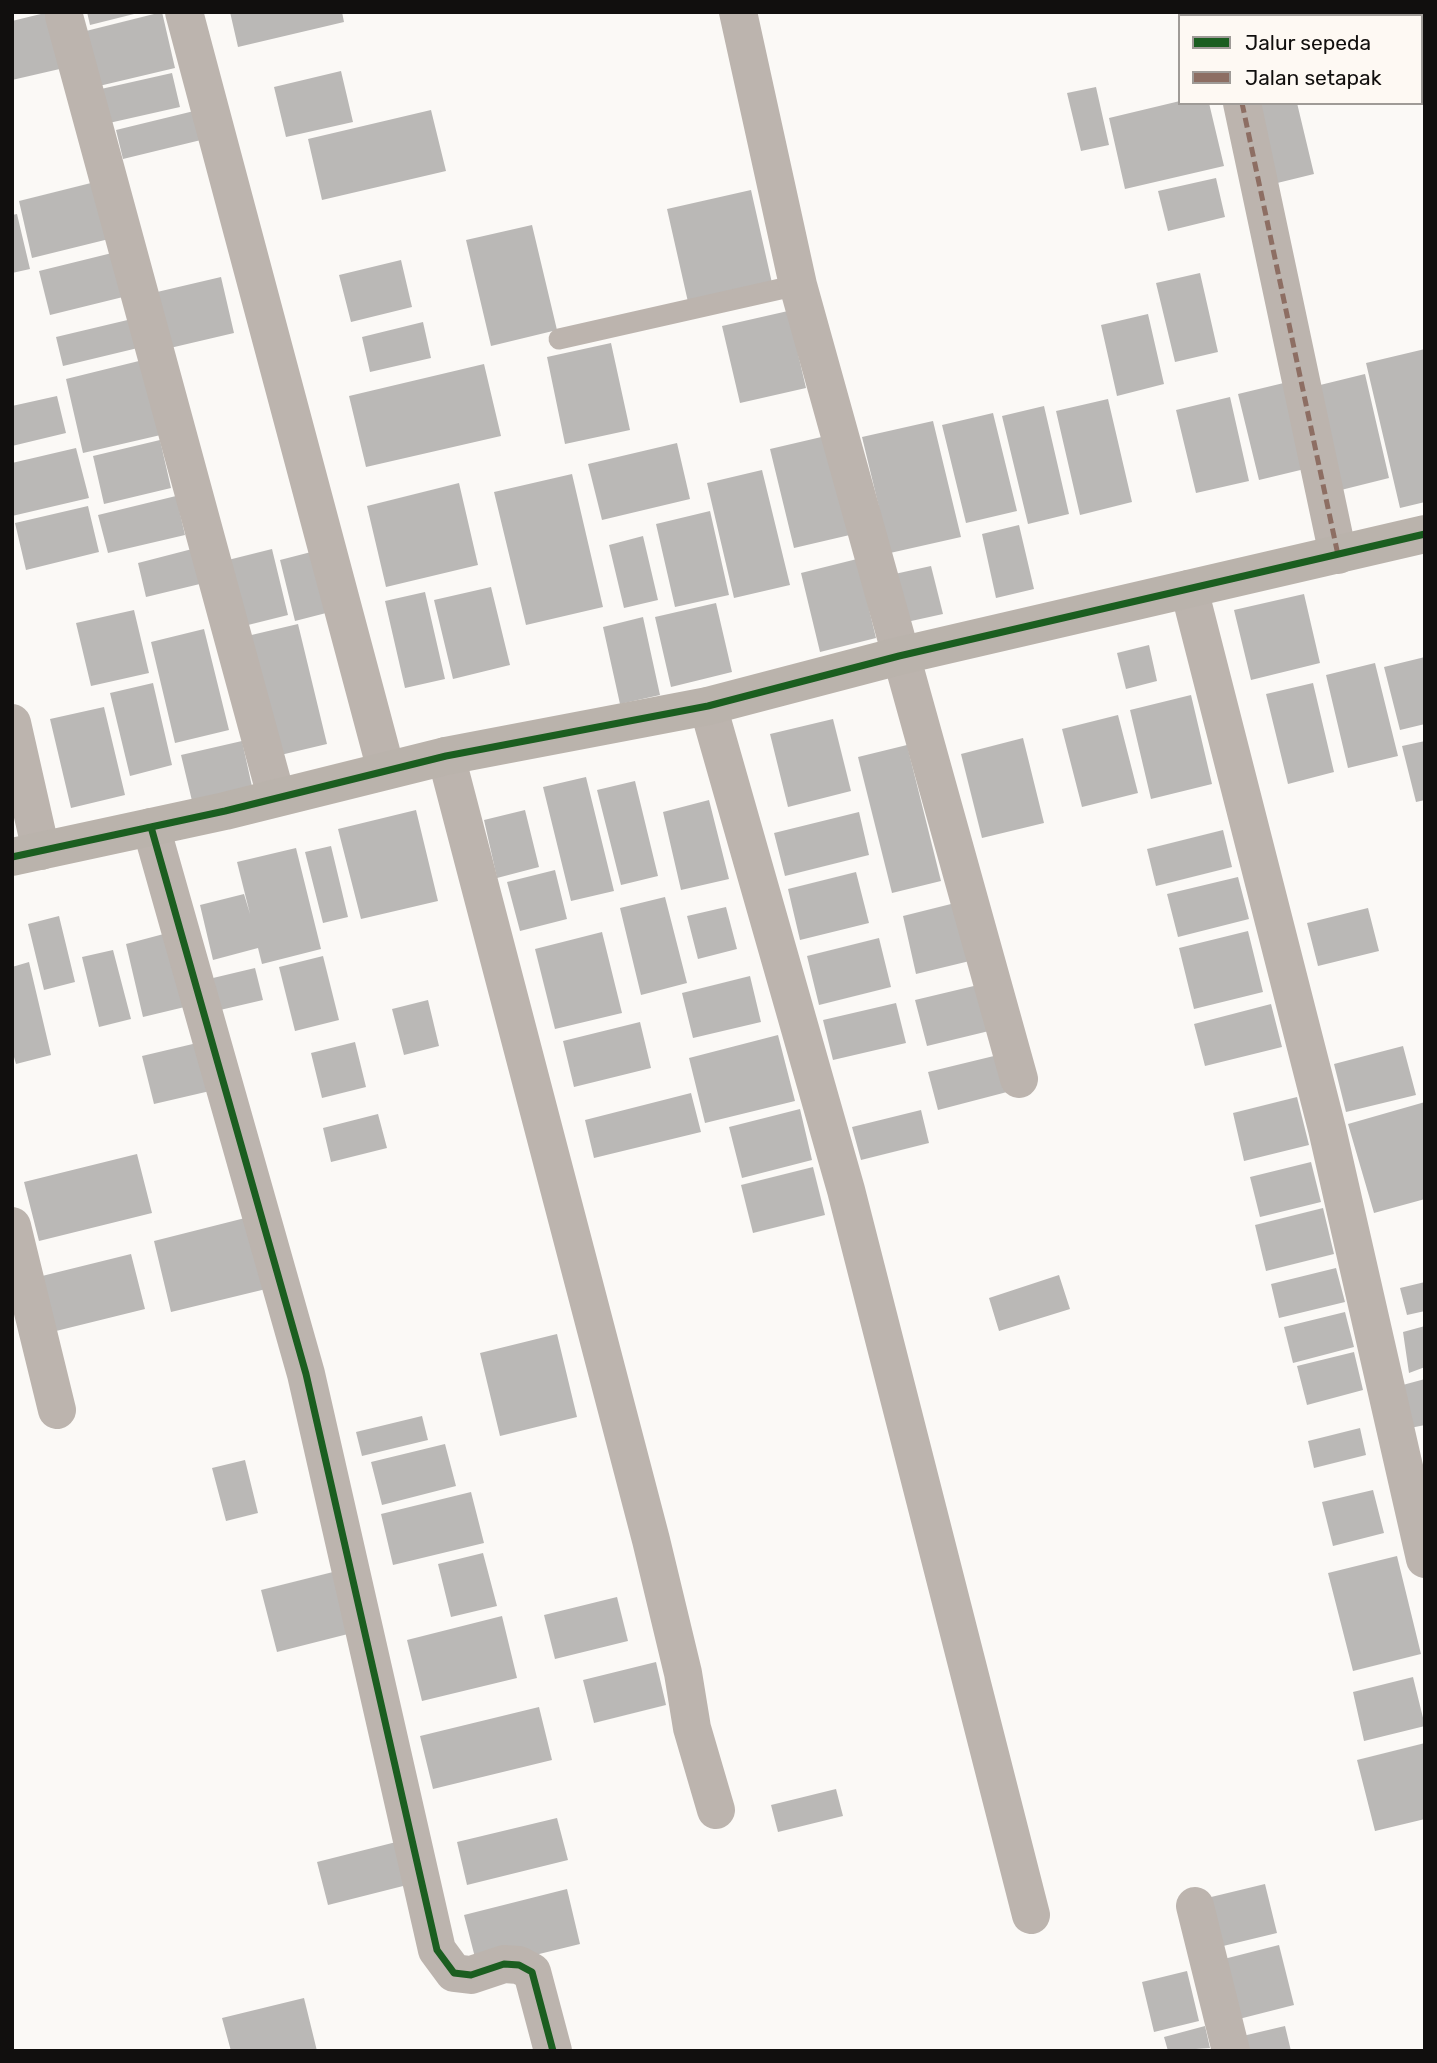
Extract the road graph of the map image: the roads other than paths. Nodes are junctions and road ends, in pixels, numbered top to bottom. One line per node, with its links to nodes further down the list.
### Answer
1 (184, 12): 14 (street)
2 (738, 12): 5 (street)
3 (64, 16): 15 (street)
4 (1242, 105): 8 (street)
5 (798, 285): 6 (lane); 10 (street)
6 (559, 339)
7 (1425, 534): 8 (street)
8 (1338, 555): 9 (street)
9 (1189, 589): 10 (street); 21 (street)
10 (899, 656): 11 (street); 18 (street)
11 (708, 706): 13 (street); 24 (street)
12 (12, 723): 17 (street)
13 (446, 756): 14 (street); 22 (street)
14 (386, 770): 15 (street)
15 (276, 796): 16 (street)
16 (151, 827): 17 (street); 25 (street)
17 (27, 854)
18 (1019, 1079)
19 (12, 1226): 20 (street)
20 (57, 1410)
21 (1425, 1559)
22 (716, 1810)
23 (1195, 1906): 26 (street)
24 (1031, 1915)
25 (553, 2051)
26 (1231, 2051)

